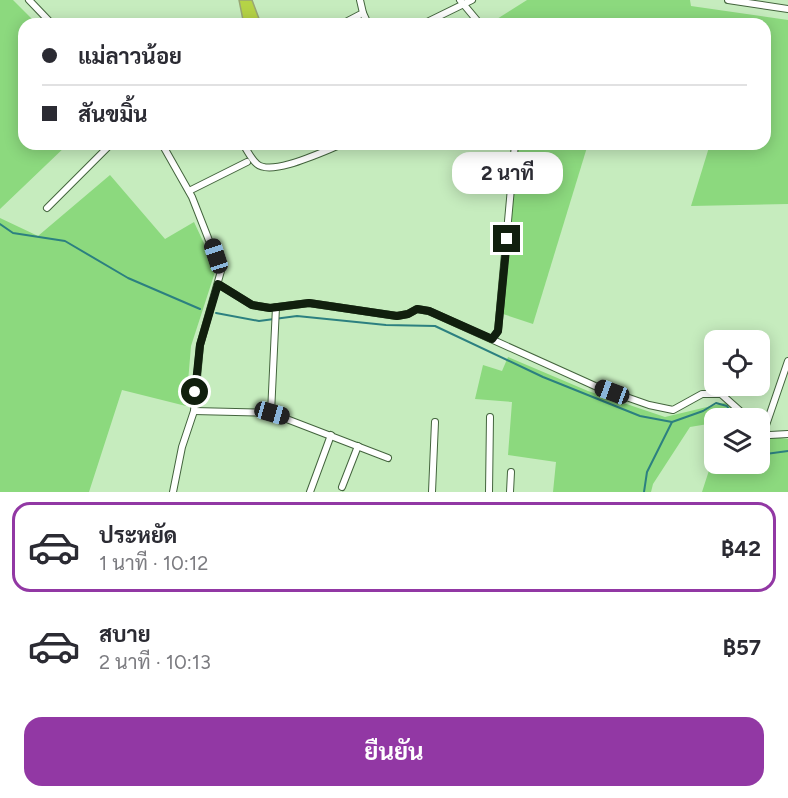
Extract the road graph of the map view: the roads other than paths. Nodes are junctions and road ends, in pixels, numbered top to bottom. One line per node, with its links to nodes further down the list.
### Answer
1 (29, 0): 10 (street)
2 (360, 0): 9 (street)
3 (472, 0): 6 (street)
4 (728, 0): 7 (street)
5 (777, 0): 7 (street)
6 (461, 2): 13 (street); 14 (street)
7 (778, 8): 8 (street)
8 (788, 9)
9 (363, 13): 11 (street); 12 (street)
10 (46, 18)
11 (353, 18)
12 (365, 18)
13 (433, 18)
14 (475, 18)
15 (105, 150): 22 (street)
16 (165, 150): 21 (street)
17 (247, 150): 18 (street)
18 (327, 150)
19 (514, 150): 25 (street)
20 (247, 162): 21 (street)
21 (189, 191): 23 (street)
22 (47, 208)
23 (218, 284): 24 (street); 29 (street)
24 (276, 307): 25 (street); 30 (street)
25 (492, 339): 27 (street)
26 (788, 361): 28 (street)
27 (737, 408)
28 (770, 409)
29 (194, 411): 30 (street); 40 (street)
30 (272, 413): 35 (street)
31 (490, 417): 43 (street)
32 (435, 422): 42 (street)
33 (770, 433): 34 (street)
34 (788, 434)
35 (331, 435): 36 (street); 41 (street)
36 (358, 446): 37 (street); 39 (street)
37 (388, 458)
38 (511, 472): 44 (street)
39 (342, 487)
40 (173, 492)
41 (310, 492)
42 (432, 492)
43 (489, 492)
44 (510, 492)

